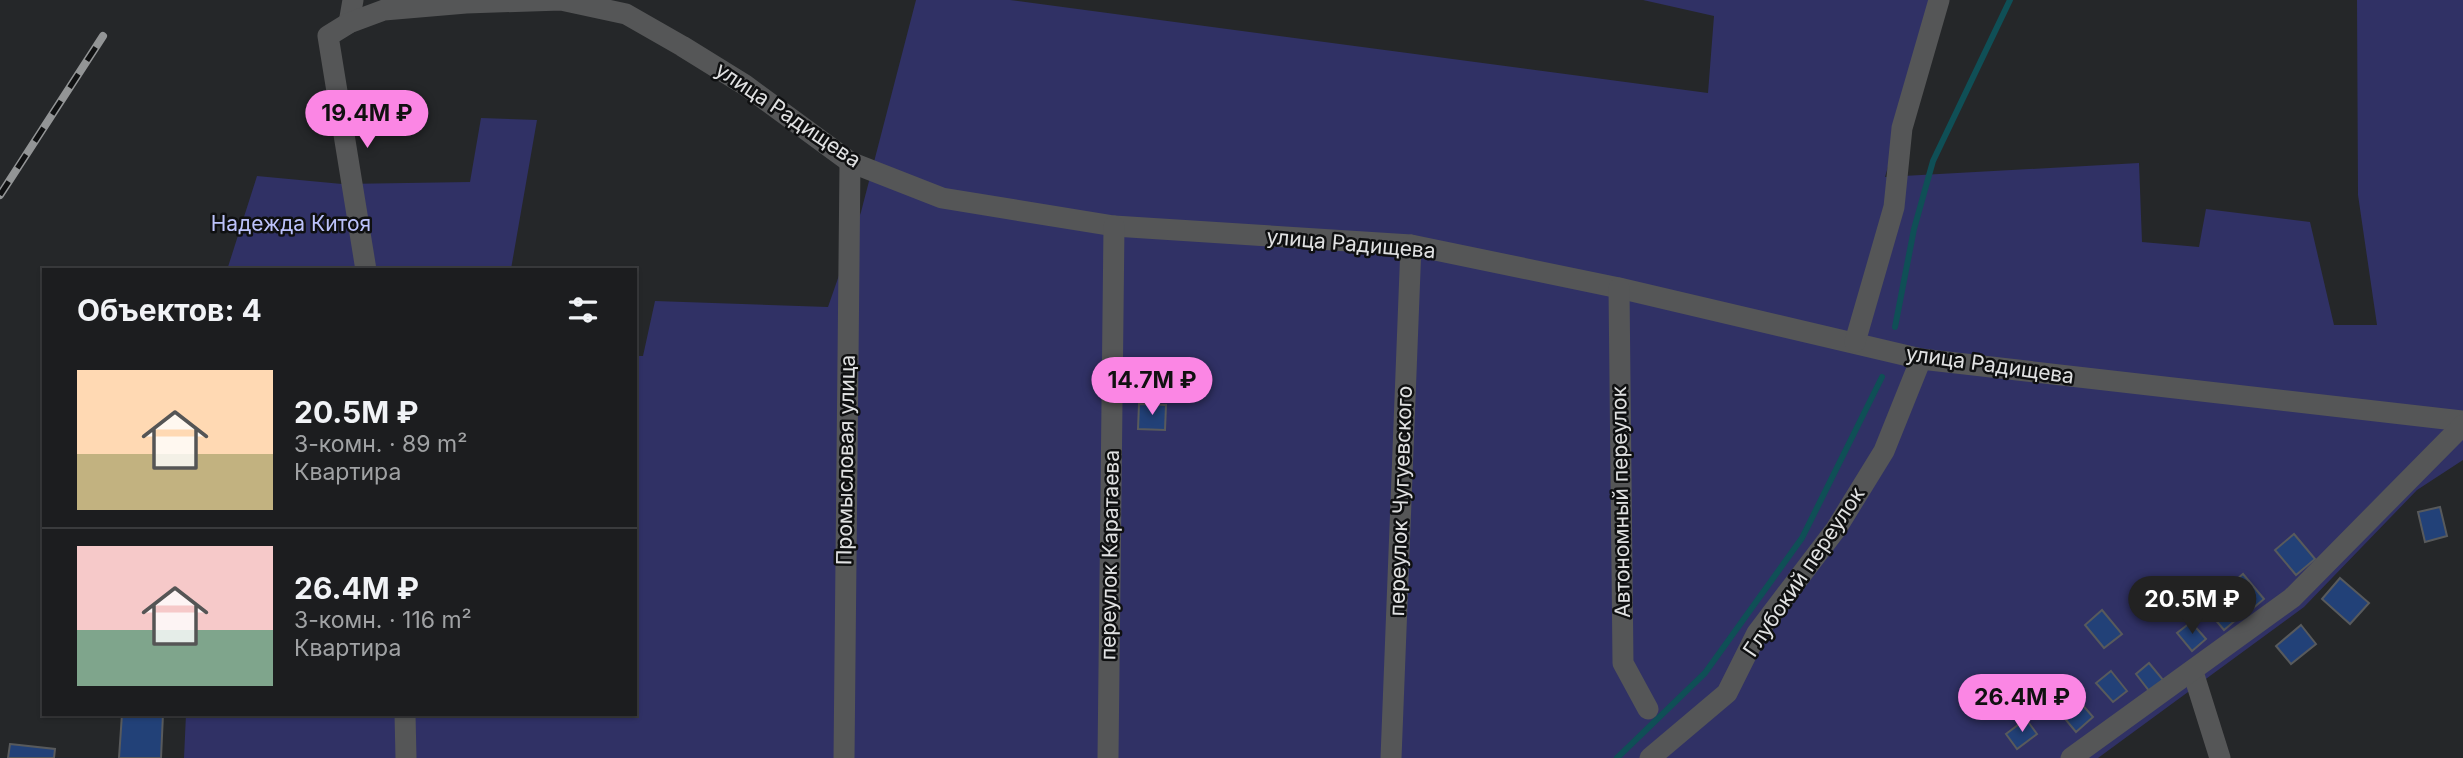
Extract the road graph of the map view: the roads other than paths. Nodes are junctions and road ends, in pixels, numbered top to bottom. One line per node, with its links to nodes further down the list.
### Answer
1 (354, 0): 3 (street)
2 (1938, 0): 9 (street)
3 (349, 23): 4 (street, улица Радищева); 7 (street, улица Радищева)
4 (850, 162): 5 (street, улица Радищева); 16 (street, Промысловая улица)
5 (1114, 226): 6 (street, улица Радищева); 17 (street, переулок Каратаева)
6 (1411, 245): 8 (street, улица Радищева); 18 (street, переулок Чугуевского)
7 (366, 268)
8 (1619, 288): 9 (street, улица Радищева); 13 (street, Автономный переулок)
9 (1855, 342): 10 (street, улица Радищева)
10 (1921, 359): 11 (street, улица Радищева); 19 (street, Глубокий переулок)
11 (2463, 423): 12 (street)
12 (2193, 672): 20 (street); 21 (street)
13 (1648, 709)
14 (405, 716): 15 (street)
15 (406, 758)
16 (844, 758)
17 (1108, 758)
18 (1391, 758)
19 (1650, 758)
20 (2071, 758)
21 (2220, 758)

